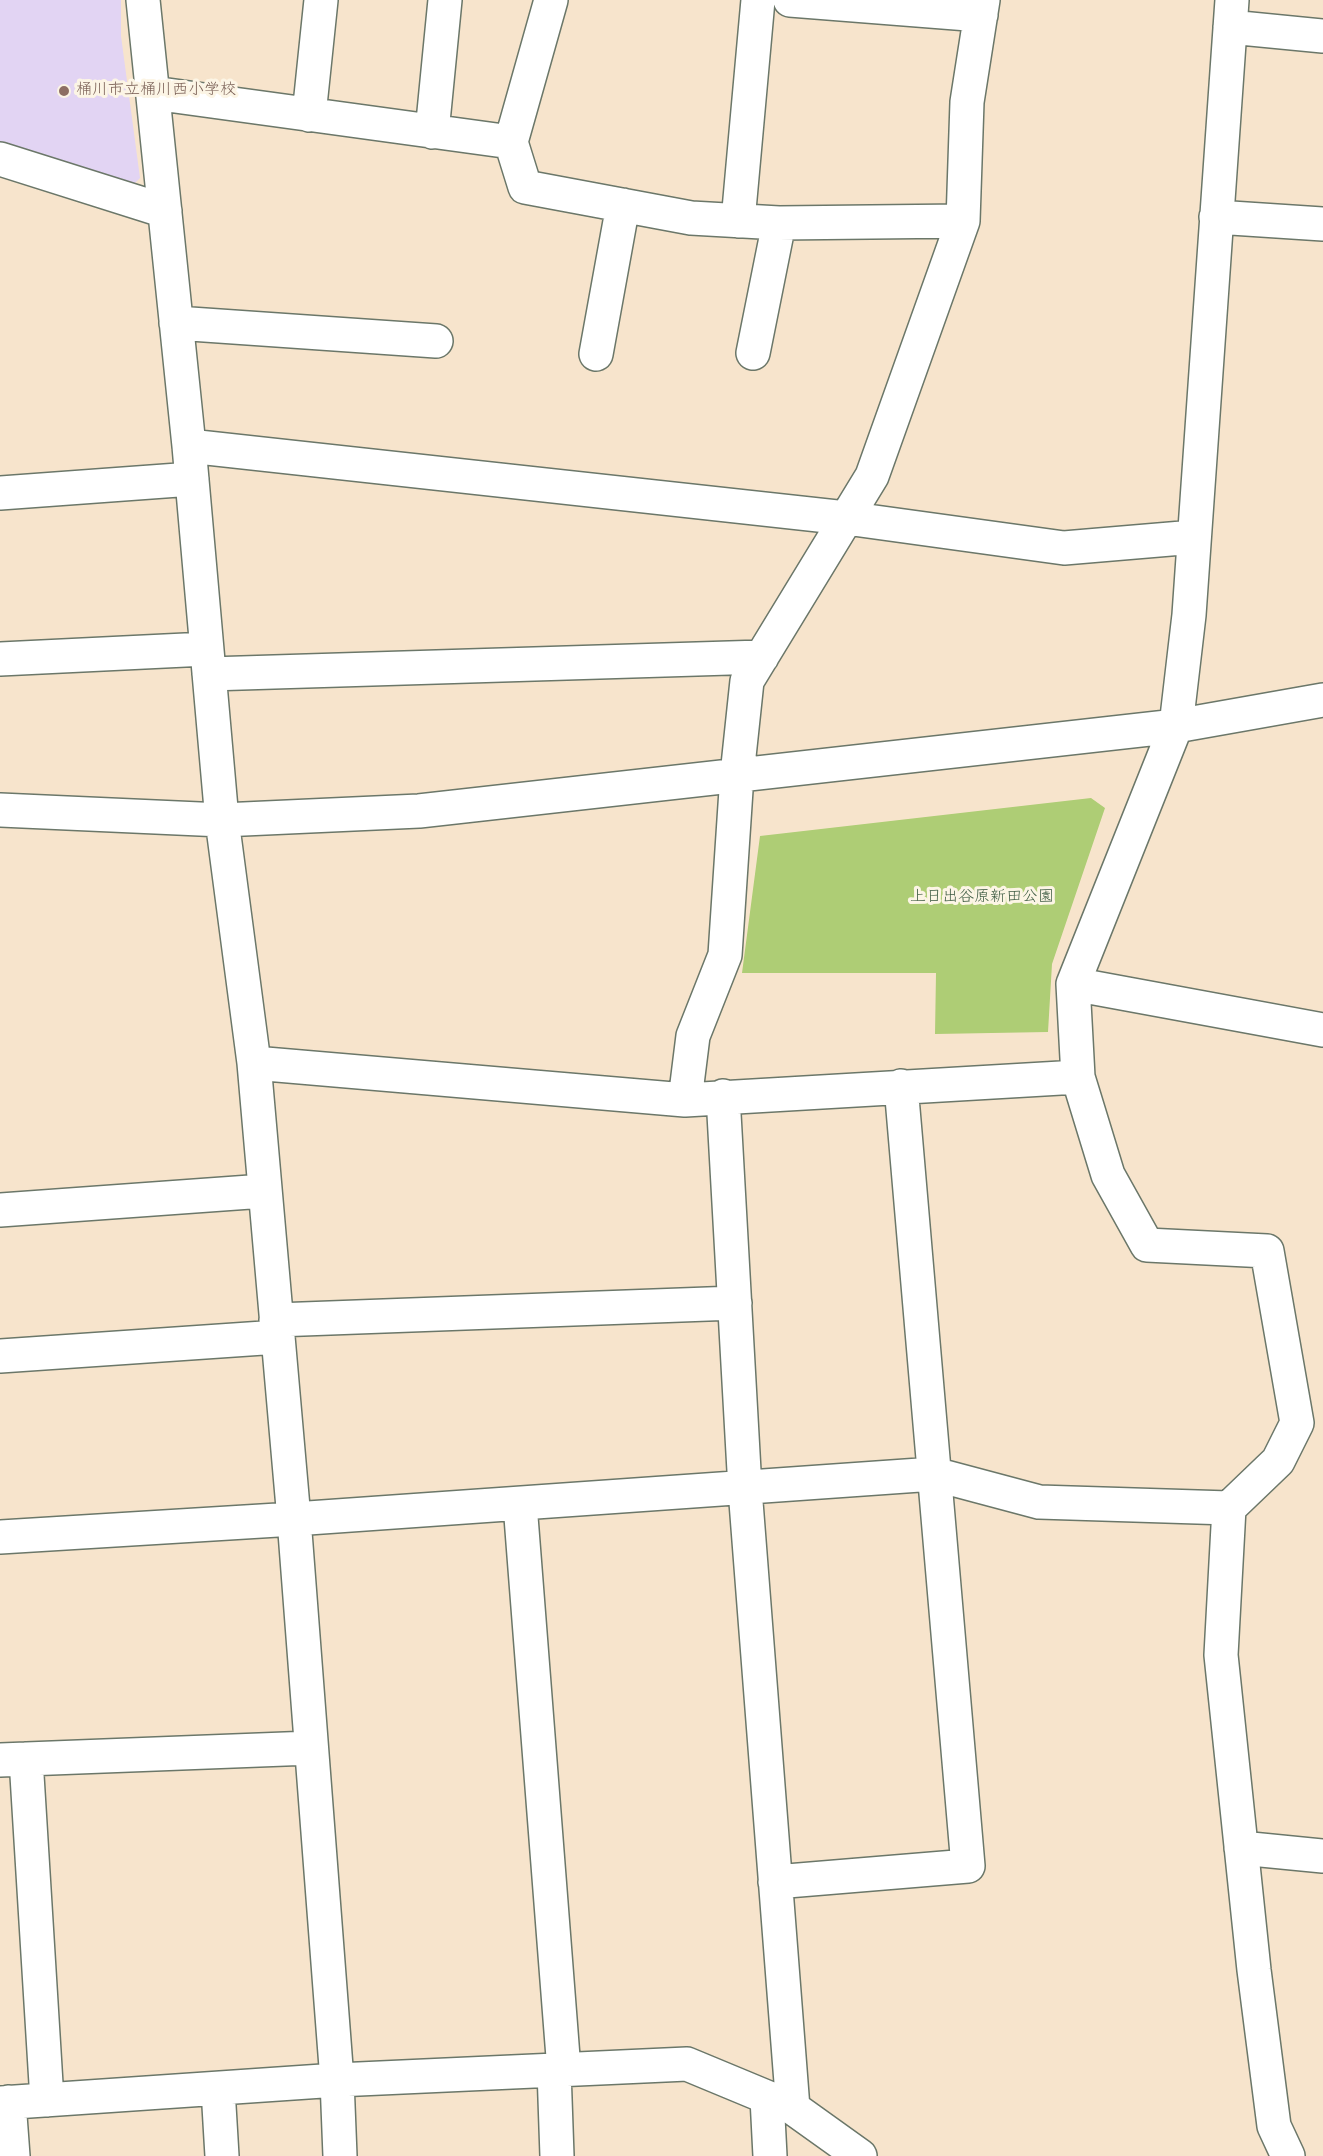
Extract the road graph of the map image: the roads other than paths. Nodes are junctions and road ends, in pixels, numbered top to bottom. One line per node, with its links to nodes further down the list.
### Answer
1 (143, 0): 10 (street)
2 (321, 0): 11 (street)
3 (445, 0): 12 (street)
4 (551, 0): 13 (street)
5 (758, 0): 19 (street)
6 (790, 0): 7 (street)
7 (982, 7): 18 (street)
8 (1231, 13): 9 (street); 17 (street)
9 (1323, 36)
10 (153, 93): 11 (street); 16 (street)
11 (309, 115): 12 (street)
12 (432, 132): 13 (street)
13 (511, 142): 15 (street)
14 (0, 159): 16 (street)
15 (623, 205): 19 (street); 25 (street)
16 (165, 211): 22 (street)
17 (1216, 217): 21 (street); 30 (street)
18 (963, 220): 20 (street); 29 (street)
19 (738, 221): 20 (street)
20 (779, 224): 24 (street)
21 (1323, 224)
22 (177, 323): 23 (street); 26 (street)
23 (436, 341)
24 (753, 353)
25 (596, 354)
26 (189, 446): 27 (street); 29 (street)
27 (192, 479): 28 (street); 33 (street)
28 (0, 493)
29 (846, 518): 30 (street); 31 (street)
30 (1194, 537): 35 (street)
31 (762, 657): 33 (street); 36 (street)
32 (0, 659): 33 (street)
33 (208, 662): 38 (street)
34 (1323, 700): 35 (street)
35 (1176, 726): 36 (street); 39 (street)
36 (737, 775): 38 (street); 45 (street)
37 (0, 810): 38 (street)
38 (222, 820): 41 (street)
39 (1073, 984): 40 (street); 42 (street)
40 (1323, 1030)
41 (254, 1063): 45 (street); 46 (street)
42 (1078, 1077): 43 (street); 54 (street)
43 (901, 1086): 44 (street); 51 (street)
44 (723, 1096): 45 (street); 48 (street)
45 (686, 1100)
46 (264, 1191): 47 (street); 49 (street)
47 (0, 1210)
48 (735, 1303): 49 (street); 52 (street)
49 (277, 1329): 50 (street); 55 (street)
50 (0, 1356)
51 (934, 1474): 52 (street); 54 (street); 61 (street)
52 (745, 1489): 53 (street); 61 (street)
53 (520, 1504): 55 (street); 62 (street)
54 (1229, 1508): 59 (street)
55 (294, 1519): 56 (street); 57 (street)
56 (0, 1537)
57 (311, 1748): 58 (street); 63 (street)
58 (13, 1759): 65 (street)
59 (1242, 1848): 60 (street); 74 (street)
60 (1323, 1856)
61 (775, 1882): 67 (street)
62 (559, 2070): 63 (street); 67 (street); 71 (street)
63 (337, 2080): 64 (street); 70 (street)
64 (218, 2089): 65 (street); 69 (street)
65 (47, 2100): 66 (street)
66 (5, 2102): 68 (street)
67 (780, 2103): 72 (street); 73 (street)
68 (13, 2156)
69 (222, 2156)
70 (340, 2156)
71 (557, 2156)
72 (770, 2156)
73 (860, 2156)
74 (1288, 2156)

